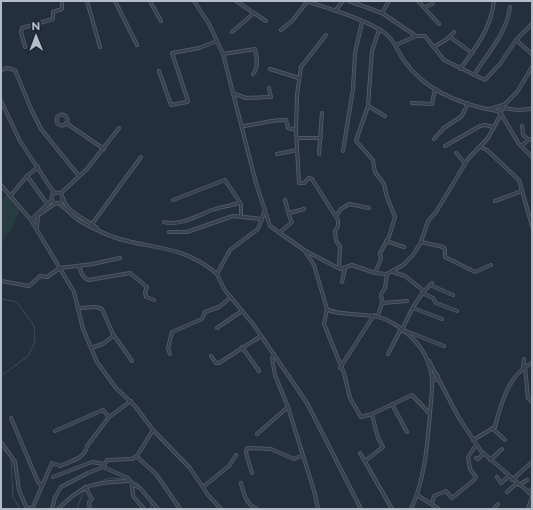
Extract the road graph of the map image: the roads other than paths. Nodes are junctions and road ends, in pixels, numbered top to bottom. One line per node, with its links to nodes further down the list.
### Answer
1 (62, 1): 35 (street)
2 (87, 1): 36 (street)
3 (115, 1): 33 (street)
4 (150, 1): 19 (street)
5 (194, 1): 31 (street)
6 (236, 1): 17 (street)
7 (306, 1): 16 (street); 24 (street)
8 (343, 1): 16 (street)
9 (349, 1): 18 (street)
10 (389, 1): 18 (street)
11 (418, 1): 15 (street)
12 (433, 1): 15 (street)
13 (494, 1): 38 (street)
14 (510, 7): 47 (street)
15 (425, 8): 22 (street)
16 (335, 11): 21 (street)
17 (254, 13): 20 (street); 26 (street)
18 (382, 13): 29 (street)
19 (161, 21)
20 (266, 21)
21 (362, 22): 25 (street); 76 (street)
22 (439, 24)
23 (532, 24): 32 (street)
24 (281, 30)
25 (379, 30): 34 (street); 55 (street)
26 (232, 32)
27 (454, 32): 30 (street)
28 (326, 35): 48 (street)
29 (416, 36): 34 (street); 37 (street)
30 (450, 37): 37 (street); 38 (street)
31 (217, 40): 39 (street); 45 (street)
32 (516, 40): 40 (street); 47 (street)
33 (137, 45)
34 (396, 45): 50 (street)
35 (25, 46)
36 (100, 47)
37 (434, 47): 43 (street)
38 (472, 53): 43 (street)
39 (223, 54): 46 (street); 51 (street)
40 (532, 54)
41 (532, 67): 56 (street)
42 (270, 69): 48 (street)
43 (460, 69): 47 (street)
44 (1, 70): 85 (street)
45 (159, 71)
46 (253, 74)
47 (474, 75)
48 (299, 78): 66 (street)
49 (269, 88): 51 (street)
50 (435, 89): 53 (street); 54 (street)
51 (234, 94): 62 (street)
52 (1, 101): 83 (street)
53 (412, 103)
54 (468, 103): 56 (street); 69 (street)
55 (368, 106): 60 (street); 115 (street)
56 (499, 109): 57 (street); 59 (street)
57 (532, 109)
58 (322, 113): 68 (street)
59 (501, 114): 64 (street); 73 (street)
60 (385, 116)
61 (66, 123): 61 (street); 74 (street)
62 (243, 126): 66 (street); 101 (street)
63 (522, 126): 70 (street)
64 (494, 127): 71 (street); 72 (street)
65 (118, 128): 74 (street)
66 (296, 130): 67 (street)
67 (296, 138): 68 (street); 75 (street)
68 (321, 138): 79 (street)
69 (434, 139)
70 (531, 140): 73 (street)
71 (445, 146)
72 (481, 146): 82 (street); 87 (street)
73 (521, 146): 81 (street)
74 (104, 149): 85 (street)
75 (297, 150): 78 (street); 105 (street)
76 (343, 151)
77 (456, 153): 82 (street)
78 (277, 154)
79 (319, 154)
80 (141, 157): 109 (street)
81 (532, 157)
82 (465, 163): 116 (street)
83 (38, 167): 84 (street); 88 (street)
84 (27, 176): 90 (street); 98 (street)
85 (79, 176): 89 (street)
86 (1, 185): 90 (street)
87 (522, 190): 95 (street); 110 (street)
88 (54, 193): 89 (street); 92 (street)
89 (61, 193): 91 (street)
90 (11, 195): 107 (street)
91 (63, 198): 96 (street); 109 (street)
92 (52, 200): 96 (street); 98 (street)
93 (173, 200): 97 (street)
94 (285, 200): 102 (street)
95 (495, 201)
96 (57, 203): 104 (street); 112 (street)
97 (239, 203): 103 (street); 108 (street)
98 (48, 205): 107 (street)
99 (368, 208): 105 (street)
100 (304, 209): 102 (street)
101 (265, 210): 106 (street); 114 (street)
102 (289, 213): 114 (street)
103 (241, 215): 106 (street); 113 (street)
104 (39, 216): 107 (street); 111 (street)
105 (336, 216): 123 (street)
106 (262, 219): 127 (street)
107 (32, 220): 111 (street)
108 (164, 222)
109 (92, 224): 112 (street)
110 (532, 226)
111 (37, 228): 122 (street)
112 (99, 229): 127 (street)
113 (169, 232)
114 (279, 234): 118 (street)
115 (386, 241): 117 (street); 126 (street)
116 (421, 242): 120 (street); 125 (street)
117 (404, 247)
118 (304, 250): 123 (street); 139 (street)
119 (120, 258): 121 (street)
120 (491, 265)
121 (79, 266): 122 (street); 134 (street)
122 (60, 268): 129 (street); 137 (street)
123 (339, 268): 124 (street)
124 (345, 268): 126 (street); 130 (street)
125 (392, 272): 128 (street); 131 (street)
126 (375, 273): 128 (street)
127 (216, 274): 133 (street)
128 (387, 274): 136 (street)
129 (1, 281)
130 (342, 282)
131 (423, 292): 132 (street); 138 (street); 141 (street)
132 (453, 296)
133 (231, 297): 140 (street); 151 (street)
134 (154, 300)
135 (407, 301): 136 (street)
136 (382, 303): 142 (street)
137 (79, 308): 146 (street); 150 (street)
138 (413, 308): 143 (street); 145 (street)
139 (327, 309): 142 (street); 160 (street)
140 (242, 311): 144 (street); 147 (street)
141 (457, 311)
142 (376, 316): 145 (street); 160 (street)
143 (442, 319)
144 (217, 328)
145 (402, 330): 148 (street); 152 (street); 154 (street)
146 (114, 335): 150 (street); 157 (street)
147 (261, 336): 149 (street); 153 (street)
148 (444, 346)
149 (242, 347): 155 (street); 161 (street)
150 (91, 348): 167 (street)
151 (170, 354)
152 (388, 354)
153 (274, 355): 170 (street); 224 (street)
154 (425, 355): 162 (street); 163 (street)
155 (211, 356)
156 (524, 359): 159 (street)
157 (132, 361)
158 (532, 363): 159 (street)
159 (524, 367): 168 (street); 175 (street)
160 (340, 368): 171 (street)
161 (259, 371)
162 (438, 376): 163 (street); 164 (street); 165 (street)
163 (433, 377): 164 (street); 166 (street)
164 (436, 381): 165 (street); 166 (street)
165 (440, 382): 180 (street)
166 (433, 389): 172 (street)
167 (130, 401): 173 (street); 176 (street)
168 (532, 402)
169 (392, 404): 171 (street); 172 (street); 178 (street)
170 (288, 406): 179 (street); 188 (street)
171 (372, 414): 192 (street)
172 (430, 414): 211 (street)
173 (109, 417): 177 (street); 205 (street)
174 (11, 418): 205 (street)
175 (492, 428): 180 (street); 181 (street)
176 (153, 430): 189 (street); 207 (street)
177 (55, 431)
178 (407, 432)
179 (257, 434)
180 (473, 440): 183 (street)
181 (505, 440)
182 (1, 442): 205 (street)
183 (476, 445): 186 (street); 213 (street)
184 (502, 449): 191 (street)
185 (360, 453): 192 (street)
186 (483, 454): 190 (street); 191 (street)
187 (236, 455): 207 (street)
188 (303, 455): 195 (street); 223 (street)
189 (136, 456): 194 (street); 220 (street)
190 (476, 458)
191 (490, 460): 196 (street)
192 (365, 461): 225 (street)
193 (532, 462): 200 (street)
194 (103, 465): 197 (street); 199 (street); 215 (street)
195 (252, 473)
196 (509, 476): 198 (street); 200 (street)
197 (53, 477)
198 (497, 478)
199 (128, 479): 203 (street); 206 (street)
200 (512, 480): 204 (street)
201 (527, 480): 204 (street)
202 (241, 483): 222 (street)
203 (132, 484): 218 (street); 219 (street)
204 (518, 484): 209 (street); 210 (street)
205 (42, 486)
206 (85, 487): 216 (street); 217 (street)
207 (203, 487): 221 (street)
208 (532, 489): 210 (street)
209 (507, 492)
210 (528, 492): 212 (street)
211 (417, 495): 213 (street); 226 (street)
212 (532, 496): 229 (street)
213 (432, 504): 227 (street)
214 (498, 504): 228 (street)
215 (52, 509)
216 (58, 509)
217 (90, 509)
218 (144, 509)
219 (158, 509)
220 (180, 509)
221 (220, 509)
222 (257, 509)
223 (318, 509)
224 (361, 509)
225 (392, 509)
226 (411, 509)
227 (439, 509)
228 (494, 509)
229 (528, 509)

